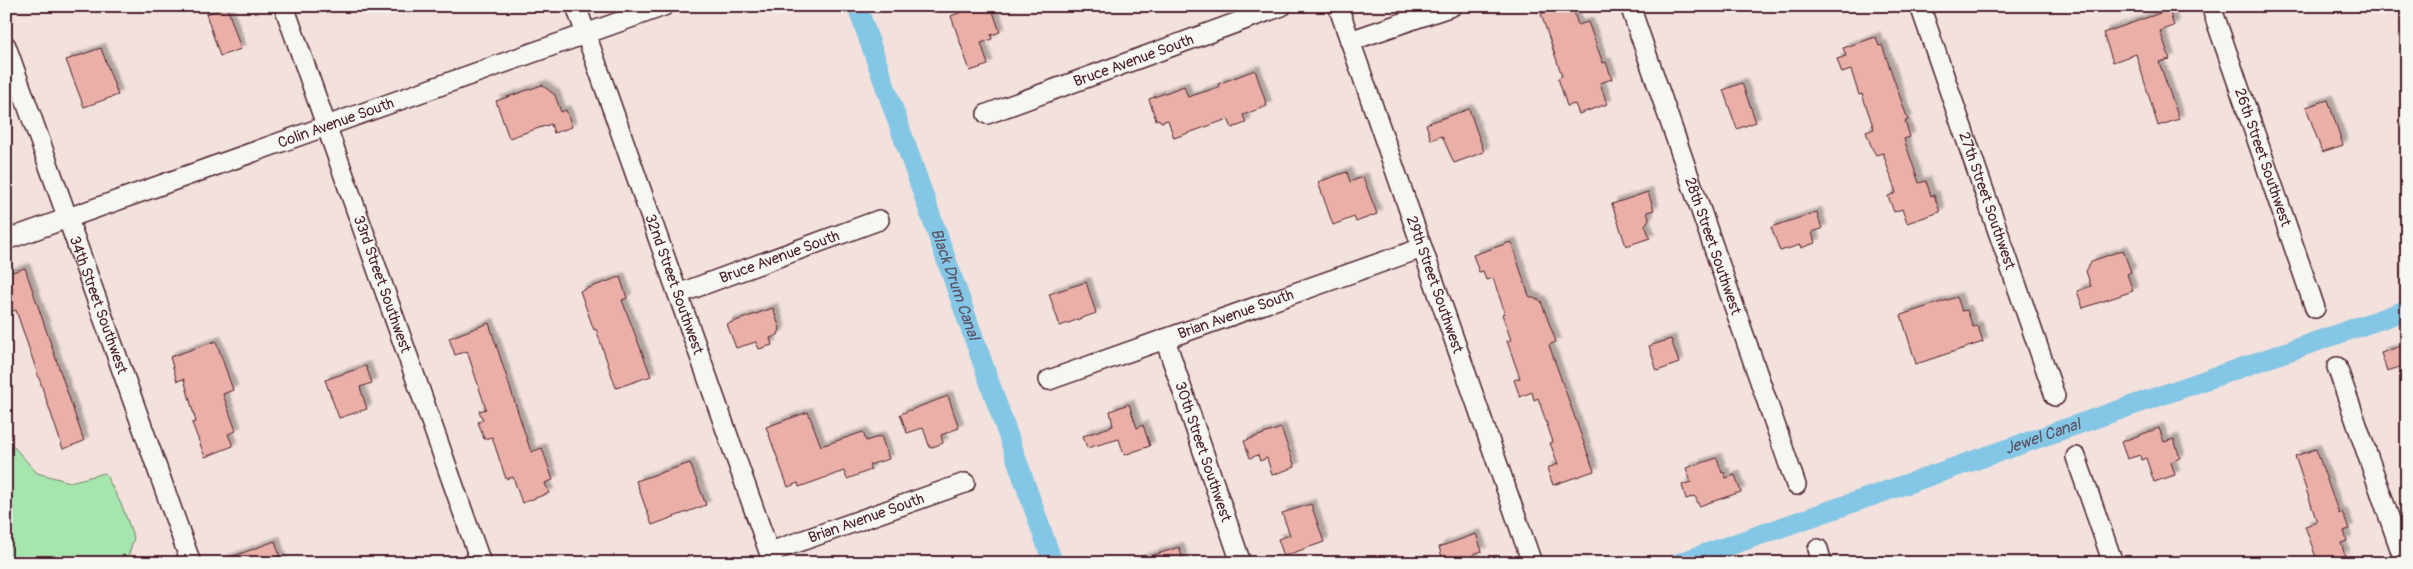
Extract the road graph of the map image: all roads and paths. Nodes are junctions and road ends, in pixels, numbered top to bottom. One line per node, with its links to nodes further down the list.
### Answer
1 (284, 6): 14 (street, 33rd Street Southwest)
2 (576, 6): 10 (street, 32nd Street Southwest)
3 (664, 6): 10 (street, Colin Avenue South)
4 (1282, 6): 13 (street, Bruce Avenue South)
5 (1338, 6): 11 (street, 29th Street Southwest)
6 (1452, 6): 11 (street)
7 (1630, 6): 27 (street, 28th Street Southwest)
8 (1920, 6): 24 (street, 27th Street Southwest)
9 (2211, 6): 20 (street, 26th Street Southwest)
10 (586, 35): 14 (street, Colin Avenue South); 19 (street, 32nd Street Southwest)
11 (1350, 41): 18 (street, 29th Street Southwest)
12 (6, 46): 15 (street, 34th Street Southwest)
13 (987, 114)
14 (327, 126): 15 (street, Colin Avenue South); 30 (street, 33rd Street Southwest)
15 (67, 218): 17 (street, Colin Avenue South); 29 (street, 34th Street Southwest)
16 (879, 220): 19 (street, Bruce Avenue South)
17 (6, 240)
18 (1422, 248): 21 (street, Brian Avenue South); 32 (street, 29th Street Southwest)
19 (678, 294): 28 (street, 32nd Street Southwest)
20 (2316, 308)
21 (1165, 339): 23 (street, Brian Avenue South); 31 (street, 30th Street Southwest)
22 (2337, 366): 34 (street)
23 (1050, 380)
24 (2055, 396)
25 (2076, 457): 33 (street)
26 (965, 483): 28 (street, Brian Avenue South)
27 (1796, 485)
28 (772, 557)
29 (191, 563)
30 (482, 563)
31 (1241, 563)
32 (1532, 563)
33 (2113, 563)
34 (2405, 563)

